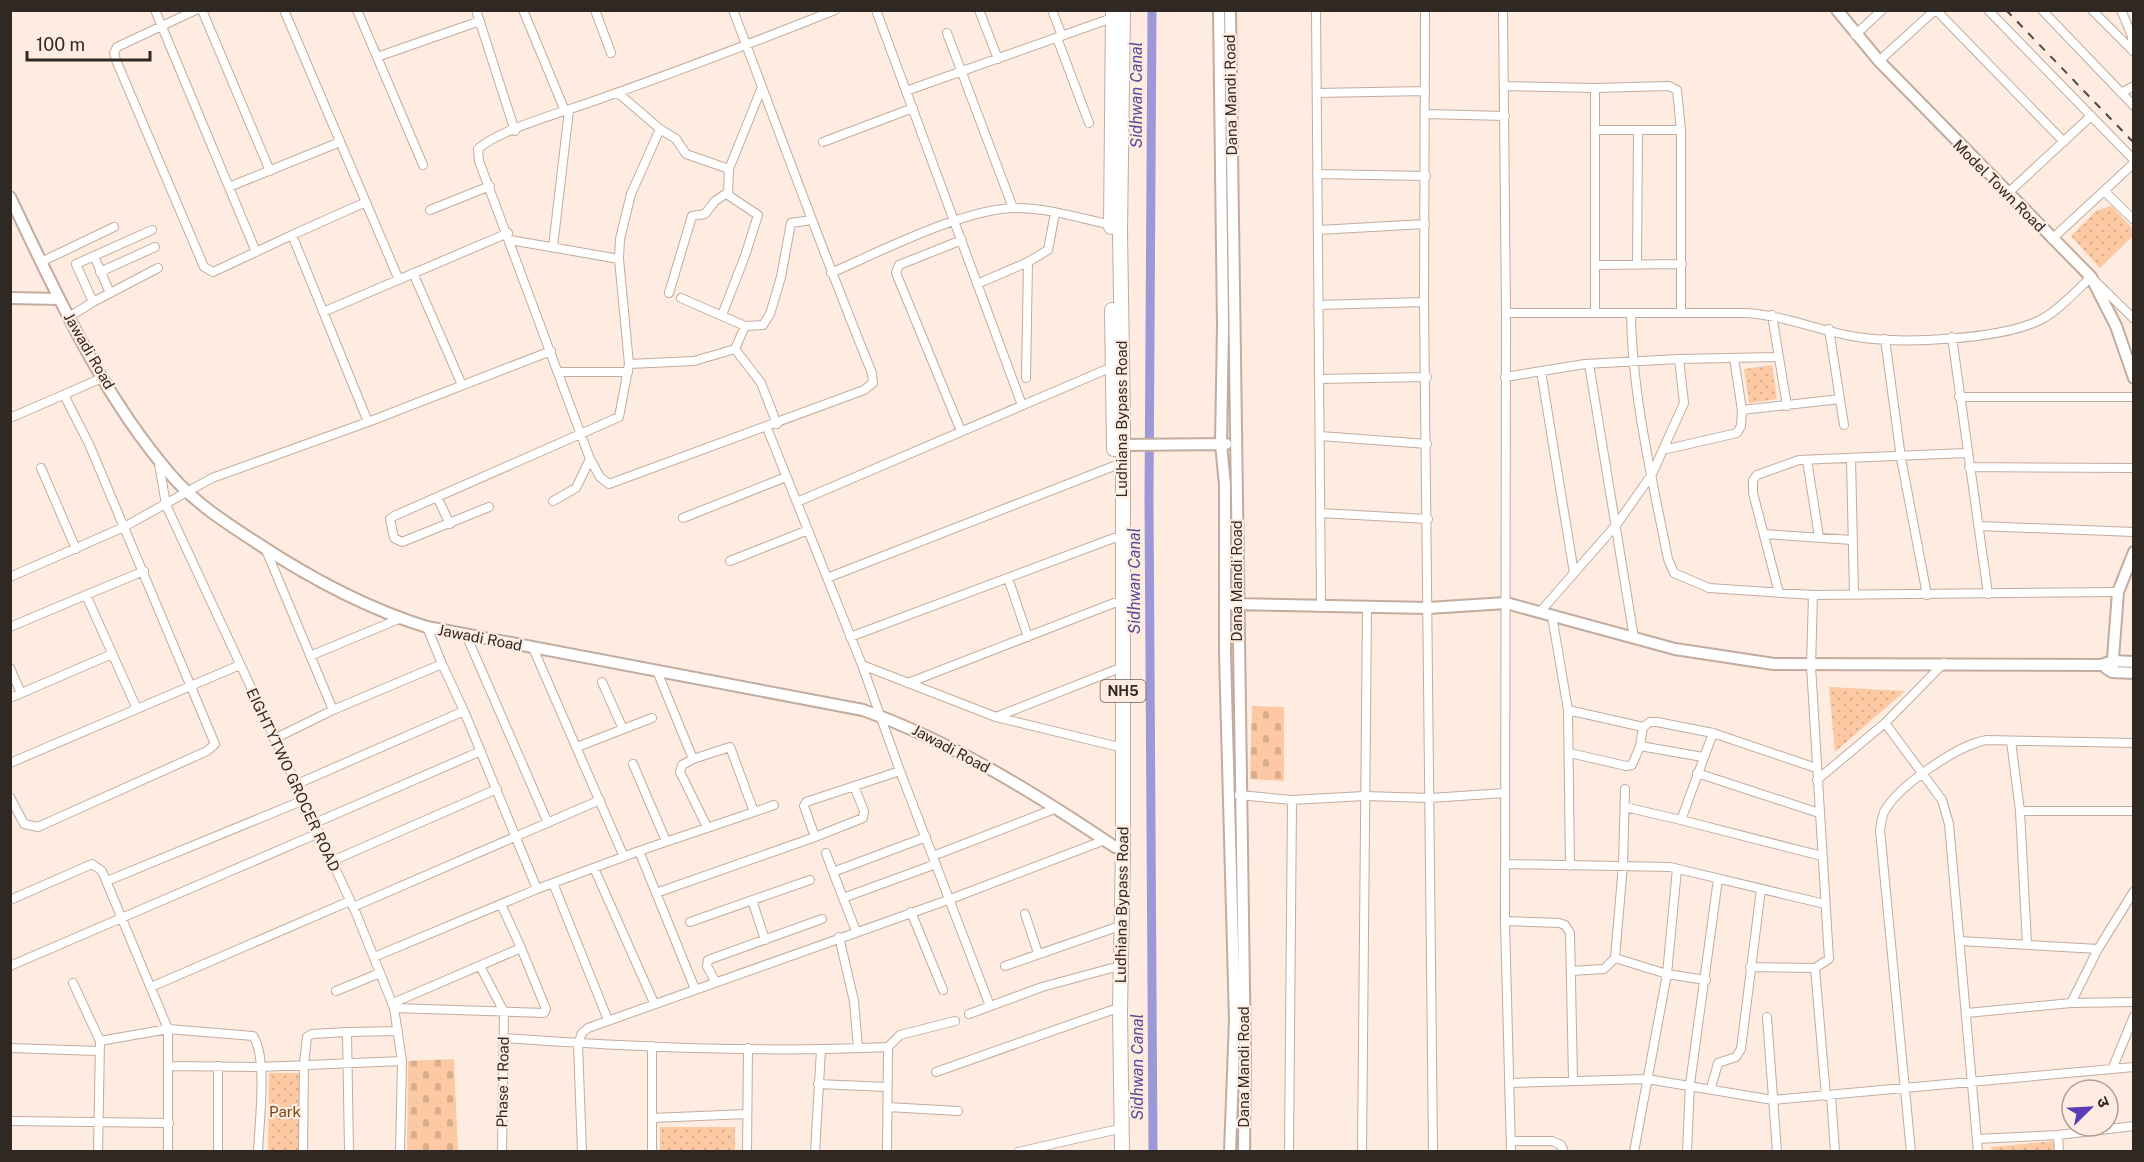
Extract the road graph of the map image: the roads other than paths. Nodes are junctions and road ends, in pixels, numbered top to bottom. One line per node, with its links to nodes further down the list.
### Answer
1 (154, 10): 28 (street)
2 (196, 10): 28 (street)
3 (202, 10): 66 (street)
4 (284, 10): 60 (street)
5 (357, 10): 35 (street)
6 (476, 10): 27 (street)
7 (523, 10): 50 (street)
8 (595, 10): 34 (street)
9 (733, 10): 32 (street)
10 (835, 10): 32 (street)
11 (876, 10): 43 (street)
12 (979, 10): 36 (street)
13 (1052, 10): 31 (street)
14 (1219, 10): 162 (street)
15 (1230, 10): 163 (street, Dana Mandi Road)
16 (1316, 10): 46 (street)
17 (1425, 10): 44 (street)
18 (1503, 10): 39 (street)
19 (1837, 10): 30 (street, Model Town Road)
20 (1882, 10): 30 (street)
21 (1935, 10): 37 (street); 62 (street)
22 (1988, 10): 53 (street)
23 (2042, 10): 47 (street)
24 (2092, 10): 33 (street)
25 (2121, 10): 33 (street)
26 (1116, 13): 31 (street); 83 (highway, Ludhiana Bypass Road / NH5); 165 (highway, Ludhiana Bypass Road / NH5)
27 (480, 21): 35 (street); 56 (street)
28 (161, 25): 70 (street); 93 (street)
29 (947, 33): 38 (street)
30 (1855, 35): 37 (street, Model Town Road)
31 (1059, 37): 36 (street); 54 (street)
32 (746, 44): 41 (street); 45 (street)
33 (2133, 51)
34 (611, 53)
35 (377, 57): 64 (street)
36 (998, 59): 38 (street)
37 (1879, 61): 73 (street, Model Town Road)
38 (963, 71): 43 (street); 76 (street)
39 (1504, 86): 42 (street); 52 (street)
40 (2133, 86): 47 (street)
41 (762, 87): 65 (street); 79 (street)
42 (1595, 88): 57 (street); 59 (street)
43 (906, 91): 49 (street)
44 (1425, 91): 46 (street); 51 (street)
45 (618, 93): 50 (street); 55 (street)
46 (1317, 93): 67 (street)
47 (2121, 93): 48 (street)
48 (2133, 106)
49 (913, 108): 61 (street); 81 (street)
50 (567, 111): 56 (street); 92 (street)
51 (1425, 114): 52 (street); 68 (street)
52 (1504, 116): 117 (street)
53 (2091, 116): 62 (street); 63 (street)
54 (1089, 123)
55 (660, 129): 65 (street); 95 (street)
56 (515, 130): 69 (street)
57 (1596, 130): 58 (street); 99 (street)
58 (1638, 130): 59 (street); 100 (street)
59 (1681, 130): 98 (street)
60 (340, 142): 66 (street); 75 (street)
61 (823, 142)
62 (2064, 142): 73 (street)
63 (2133, 161): 71 (street)
64 (423, 165)
65 (729, 169): 72 (street)
66 (270, 171): 70 (street)
67 (1317, 174): 68 (street); 86 (street)
68 (1426, 176): 82 (street)
69 (490, 186): 77 (street); 88 (street)
70 (229, 187): 93 (street)
71 (2104, 191): 80 (street); 89 (street)
72 (727, 193): 109 (street); 121 (street)
73 (2007, 194): 89 (street, Model Town Road)
74 (10, 197): 96 (street, Jawadi Road)
75 (366, 202): 87 (street); 106 (street)
76 (1013, 208): 78 (street); 81 (street)
77 (430, 210)
78 (1055, 213): 83 (street); 97 (street)
79 (812, 220): 104 (street); 125 (street)
80 (2133, 220)
81 (955, 221): 90 (street); 104 (street)
82 (1425, 224): 86 (street); 114 (street)
83 (1111, 225): 136 (highway, Ludhiana Bypass Road / NH5)
84 (114, 227): 96 (street)
85 (152, 230): 94 (street)
86 (1318, 230): 115 (street)
87 (292, 235): 93 (street); 116 (street)
88 (509, 237): 92 (street); 103 (street); 130 (street)
89 (2052, 239): 105 (street, Model Town Road)
90 (962, 240): 107 (street); 159 (street)
91 (155, 247): 102 (street)
92 (553, 247): 95 (street)
93 (256, 252)
94 (93, 256): 102 (street); 113 (street)
95 (619, 259): 137 (street)
96 (41, 262): 112 (street, Jawadi Road)
97 (1028, 262): 107 (street); 143 (street)
98 (1682, 264): 100 (street); 120 (street)
99 (1596, 265): 100 (street); 118 (street)
100 (1637, 265)
101 (158, 268): 108 (street)
102 (100, 272): 108 (street)
103 (413, 273): 106 (street); 146 (street)
104 (831, 273): 156 (street)
105 (2091, 278): 124 (street); 127 (street); 144 (street, Model Town Road)
106 (399, 280): 116 (street)
107 (977, 284): 151 (street)
108 (110, 293): 113 (street)
109 (669, 293)
110 (10, 298): 112 (street)
111 (681, 298): 121 (street)
112 (59, 299): 123 (street, Jawadi Road)
113 (93, 302): 123 (street)
114 (1424, 302): 115 (street); 140 (street)
115 (1318, 305): 145 (street)
116 (323, 312): 155 (street)
117 (1506, 313): 118 (street); 141 (street)
118 (1595, 313): 119 (street)
119 (1631, 313): 120 (street); 134 (street)
120 (1681, 313): 122 (street)
121 (722, 315): 125 (street)
122 (1772, 315): 126 (street); 131 (street)
123 (69, 317): 142 (street, Jawadi Road)
124 (2133, 319)
125 (745, 326): 129 (street)
126 (1829, 329): 128 (street); 150 (street)
127 (1952, 337): 128 (street); 148 (street)
128 (1886, 339): 169 (street)
129 (735, 349): 137 (street); 156 (street)
130 (551, 351): 139 (street); 146 (street)
131 (1779, 357): 132 (street); 152 (street)
132 (1734, 358): 133 (street); 153 (street)
133 (1679, 359): 134 (street); 166 (street)
134 (1631, 362): 135 (street); 177 (street)
135 (1589, 364): 138 (street); 189 (street)
136 (1112, 367): 151 (street); 173 (highway, Ludhiana Bypass Road / NH5)
137 (629, 368): 139 (street); 160 (street)
138 (1541, 371): 141 (street); 204 (street)
139 (559, 372): 160 (street)
140 (1427, 377): 145 (street); 164 (street)
141 (1505, 377): 216 (street)
142 (102, 378): 147 (street); 170 (street, Jawadi Road)
143 (1026, 378)
144 (2133, 378)
145 (1319, 379): 161 (street)
146 (462, 385): 155 (street)
147 (64, 395): 154 (street); 191 (street)
148 (1959, 397): 149 (street); 167 (street)
149 (2133, 397)
150 (1840, 399): 152 (street); 157 (street)
151 (1022, 405): 159 (street)
152 (1787, 406): 153 (street)
153 (1742, 410): 166 (street)
154 (12, 415)
155 (368, 422): 179 (street)
156 (777, 424): 158 (street)
157 (1844, 425)
158 (767, 428): 171 (street); 178 (street)
159 (961, 431): 182 (street)
160 (582, 435): 171 (street); 180 (street)
161 (1320, 436): 164 (street); 185 (street)
162 (1221, 444): 163 (street); 165 (street); 217 (street)
163 (1236, 444): 218 (street, Dana Mandi Road)
164 (1427, 444): 187 (street)
165 (1122, 445): 440 (highway, Ludhiana Bypass Road / NH5)
166 (1663, 450): 177 (street)
167 (1966, 453): 169 (street); 174 (street)
168 (1851, 458): 169 (street); 172 (street); 197 (street)
169 (1901, 458): 214 (street)
170 (159, 459): 179 (street, Jawadi Road); 183 (street, EIGHTYTWO GROCER ROAD)
171 (590, 459): 181 (street)
172 (1807, 460): 194 (street); 195 (street)
173 (1114, 466): 196 (highway, Ludhiana Bypass Road / NH5); 206 (street)
174 (1969, 467): 176 (street); 190 (street)
175 (41, 468): 199 (street)
176 (2133, 468)
177 (1652, 474): 189 (street); 209 (street)
178 (786, 477): 182 (street); 186 (street)
179 (186, 491): 183 (street); 198 (street, Jawadi Road)
180 (437, 497): 188 (street); 188 (street)
181 (554, 501)
182 (796, 502): 192 (street)
183 (166, 505): 191 (street); 237 (street, EIGHTYTWO GROCER ROAD)
184 (489, 507): 188 (street)
185 (1320, 513): 187 (street); 219 (street)
186 (683, 518)
187 (1428, 519): 221 (street)
188 (450, 524)
189 (1617, 524): 204 (street); 230 (street)
190 (1979, 526): 193 (street); 210 (street)
191 (124, 527): 199 (street); 203 (street)
192 (808, 530): 201 (street); 206 (street)
193 (2133, 532)
194 (1764, 534): 195 (street); 209 (street)
195 (1820, 537): 197 (street)
196 (1114, 538): 207 (street); 215 (highway, Ludhiana Bypass Road / NH5)
197 (1852, 540): 213 (street)
198 (265, 548): 224 (street, Jawadi Road); 233 (street)
199 (76, 549): 205 (street)
200 (2133, 552): 208 (street)
201 (730, 561)
202 (10, 566): 205 (street)
203 (144, 571): 211 (street); 247 (street)
204 (1574, 573): 222 (street)
205 (12, 576)
206 (827, 578): 228 (street)
207 (1008, 578): 228 (street); 229 (street)
208 (2118, 592): 210 (street); 240 (street)
209 (1779, 593): 212 (street)
210 (1988, 594): 214 (street)
211 (86, 595): 225 (street); 232 (street)
212 (1813, 595): 213 (street); 239 (street)
213 (1854, 595): 214 (street)
214 (1927, 595)
215 (1114, 603): 229 (street); 242 (highway, Ludhiana Bypass Road / NH5)
216 (1506, 603): 221 (street); 222 (street); 282 (street)
217 (1225, 604): 218 (street); 441 (street)
218 (1237, 605): 219 (street); 283 (street, Dana Mandi Road)
219 (1321, 607): 220 (street)
220 (1363, 607): 221 (street); 284 (street)
221 (1428, 608): 286 (street)
222 (1540, 612): 223 (street)
223 (1552, 616): 230 (street); 252 (street)
224 (399, 618): 226 (street, Jawadi Road); 233 (street)
225 (10, 627)
226 (427, 627): 227 (street, Jawadi Road); 236 (street)
227 (467, 637): 231 (street, Jawadi Road); 299 (street)
228 (850, 637): 238 (street)
229 (1028, 637): 246 (street)
230 (1634, 638): 239 (street)
231 (533, 648): 243 (street, Jawadi Road); 266 (street)
232 (112, 654): 248 (street); 250 (street)
233 (310, 656): 251 (street)
234 (2133, 662): 240 (street)
235 (1944, 663): 239 (street); 240 (street); 257 (street)
236 (442, 664): 251 (street); 253 (street)
237 (240, 665): 247 (street); 261 (street, EIGHTYTWO GROCER ROAD)
238 (862, 665): 246 (street); 254 (street)
239 (1811, 666): 273 (street)
240 (2112, 667): 244 (street)
241 (10, 668): 248 (street)
242 (1114, 670): 255 (street); 264 (highway, Ludhiana Bypass Road / NH5)
243 (657, 671): 254 (street, Jawadi Road); 270 (street)
244 (2133, 673)
245 (602, 682): 259 (street)
246 (908, 683): 255 (street)
247 (192, 685): 250 (street); 285 (street)
248 (21, 693): 249 (street)
249 (10, 698)
250 (137, 709): 271 (street)
251 (333, 710): 261 (street)
252 (1568, 710): 258 (street); 268 (street)
253 (464, 711): 267 (street); 278 (street)
254 (880, 716): 274 (street); 292 (street, Jawadi Road)
255 (996, 717): 264 (street)
256 (652, 718): 259 (street)
257 (1885, 723): 276 (street); 277 (street)
258 (1643, 727): 260 (street); 265 (street)
259 (623, 729): 266 (street)
260 (1713, 733): 269 (street); 273 (street)
261 (274, 739): 278 (street, EIGHTYTWO GROCER ROAD)
262 (2011, 741): 263 (street); 276 (street); 293 (street)
263 (2133, 743)
264 (1114, 746): 306 (highway, Ludhiana Bypass Road / NH5)
265 (1640, 746): 268 (street); 269 (street)
266 (577, 747): 288 (street)
267 (481, 751): 280 (street); 298 (street)
268 (1570, 753): 314 (street)
269 (1703, 757): 275 (street)
270 (693, 759): 295 (street); 300 (street)
271 (10, 763)
272 (633, 764): 305 (street)
273 (1816, 768): 277 (street)
274 (900, 771): 279 (street); 304 (street)
275 (1697, 773): 296 (street); 297 (street)
276 (1924, 775): 344 (street); 410 (street)
277 (1817, 780): 296 (street)
278 (297, 784): 287 (street, EIGHTYTWO GROCER ROAD)
279 (854, 786): 303 (street); 303 (street)
280 (497, 789): 302 (street); 312 (street)
281 (1625, 789): 291 (street)
282 (1505, 793): 286 (street); 313 (street)
283 (1239, 795): 289 (street); 442 (street, Dana Mandi Road)
284 (1364, 796): 286 (street); 289 (street); 444 (street)
285 (10, 797)
286 (1430, 798): 445 (street)
287 (304, 800): 298 (street, EIGHTYTWO GROCER ROAD); 321 (street)
288 (600, 800): 299 (street); 310 (street)
289 (1292, 800): 443 (street)
290 (774, 805): 295 (street)
291 (1625, 807): 297 (street); 315 (street)
292 (1058, 808): 306 (street, Jawadi Road); 311 (street)
293 (2020, 811): 294 (street); 345 (street)
294 (2133, 811)
295 (754, 812): 300 (street)
296 (1819, 813): 309 (street)
297 (1681, 820): 309 (street)
298 (315, 823): 301 (street, EIGHTYTWO GROCER ROAD)
299 (548, 823): 302 (street)
300 (707, 827): 305 (street)
301 (319, 833): 312 (street, EIGHTYTWO GROCER ROAD); 336 (street)
302 (517, 837): 323 (street); 331 (street)
303 (815, 837): 326 (street)
304 (926, 837): 311 (street); 318 (street)
305 (666, 841): 307 (street)
306 (1110, 843): 330 (street); 340 (highway, Ludhiana Bypass Road / NH5)
307 (639, 851): 310 (street); 326 (street)
308 (826, 853): 318 (street)
309 (1822, 856): 333 (street)
310 (624, 857): 316 (street)
311 (934, 860): 327 (street); 330 (street)
312 (332, 861): 331 (street, EIGHTYTWO GROCER ROAD)
313 (1505, 864): 314 (street); 338 (street)
314 (1570, 866): 315 (street)
315 (1623, 866): 317 (street); 350 (street)
316 (594, 868): 322 (street); 369 (street)
317 (1677, 869): 319 (street); 359 (street)
318 (833, 872): 327 (street)
319 (1718, 879): 324 (street); 360 (street)
320 (810, 880): 329 (street)
321 (107, 881): 328 (street); 336 (street)
322 (553, 883): 323 (street); 378 (street)
323 (537, 889): 332 (street)
324 (1761, 889): 333 (street); 354 (street)
325 (2133, 891): 347 (street)
326 (656, 893): 364 (street)
327 (843, 898): 341 (street)
328 (10, 900)
329 (752, 900): 339 (street); 343 (street)
330 (948, 900): 334 (street); 371 (street)
331 (352, 904): 349 (street, EIGHTYTWO GROCER ROAD); 363 (street)
332 (501, 904): 346 (street); 349 (street)
333 (1825, 904): 356 (street)
334 (911, 912): 341 (street); 365 (street)
335 (1025, 914): 348 (street)
336 (122, 917): 351 (street); 363 (street)
337 (822, 919): 343 (street)
338 (1505, 921): 357 (street); 404 (street)
339 (690, 922)
340 (1114, 928): 348 (street); 355 (highway, Ludhiana Bypass Road / NH5)
341 (856, 931): 342 (street)
342 (839, 937): 361 (street); 390 (street)
343 (765, 940): 361 (street)
344 (1960, 941): 345 (street); 374 (street)
345 (2027, 944): 347 (street)
346 (521, 948): 352 (street); 373 (street)
347 (2098, 949): 368 (street)
348 (1038, 953): 353 (street)
349 (374, 957): 358 (street, EIGHTYTWO GROCER ROAD)
350 (1615, 958): 357 (street); 359 (street)
351 (10, 966)
352 (480, 966): 370 (street); 373 (street)
353 (1005, 966)
354 (1750, 967): 356 (street); 409 (street)
355 (1112, 968): 371 (street); 372 (highway, Ludhiana Bypass Road / NH5)
356 (1815, 968): 411 (street)
357 (1571, 971): 402 (street)
358 (380, 973): 366 (street); 370 (street, EIGHTYTWO GROCER ROAD)
359 (1667, 974): 360 (street); 403 (street)
360 (1706, 980): 407 (street)
361 (715, 981): 364 (street)
362 (73, 983): 384 (street)
363 (152, 987): 380 (street)
364 (695, 989): 369 (street)
365 (943, 990)
366 (336, 991)
367 (2133, 1002): 368 (street)
368 (2071, 1003): 374 (street)
369 (654, 1004): 378 (street)
370 (393, 1006): 373 (street); 381 (street, EIGHTYTWO GROCER ROAD)
371 (990, 1006): 375 (street)
372 (1112, 1010): 401 (street); 421 (highway, Ludhiana Bypass Road / NH5)
373 (504, 1012): 383 (street, Phase 1 Road)
374 (1967, 1013): 405 (street)
375 (969, 1014)
376 (2133, 1016): 399 (street)
377 (1767, 1017): 412 (street)
378 (608, 1020): 385 (street)
379 (955, 1021): 388 (street)
380 (168, 1029): 384 (street); 396 (street); 398 (street)
381 (398, 1031): 382 (street); 393 (street, EIGHTYTWO GROCER ROAD)
382 (347, 1032): 394 (street); 395 (street)
383 (504, 1038): 385 (street); 432 (street, Phase 1 Road)
384 (100, 1041): 392 (street)
385 (578, 1044): 386 (street); 433 (street)
386 (652, 1046): 389 (street); 416 (street)
387 (10, 1047): 392 (street)
388 (888, 1047): 390 (street); 408 (street)
389 (748, 1048): 391 (street); 415 (street)
390 (858, 1048): 391 (street)
391 (821, 1050): 406 (street)
392 (98, 1051): 418 (street)
393 (402, 1061): 394 (street); 431 (street, EIGHTYTWO GROCER ROAD)
394 (347, 1062): 395 (street); 430 (street)
395 (304, 1064): 398 (street); 429 (street)
396 (169, 1066): 397 (street); 419 (street)
397 (218, 1066): 398 (street); 427 (street)
398 (260, 1067): 428 (street)
399 (2114, 1067): 400 (street); 405 (street)
400 (2133, 1067)
401 (936, 1072)
402 (1573, 1079): 403 (street); 404 (street)
403 (1647, 1079): 407 (street); 448 (street)
404 (1509, 1083): 424 (street)
405 (1973, 1083): 410 (street); 423 (street)
406 (818, 1084): 408 (street); 436 (street)
407 (1690, 1084): 409 (street); 449 (street)
408 (887, 1087): 413 (street)
409 (1711, 1088): 412 (street)
410 (1904, 1089): 411 (street); 452 (street)
411 (1829, 1096): 412 (street); 451 (street)
412 (1773, 1100): 450 (street)
413 (887, 1107): 414 (street); 437 (street)
414 (958, 1111)
415 (747, 1114): 416 (street); 435 (street)
416 (652, 1118): 434 (street)
417 (10, 1121): 418 (street)
418 (98, 1123): 419 (street); 425 (street)
419 (169, 1123): 426 (street)
420 (2133, 1126): 422 (street)
421 (1114, 1130): 438 (street); 439 (highway, Ludhiana Bypass Road / NH5)
422 (2058, 1135): 423 (street); 454 (street)
423 (1977, 1138): 453 (street)
424 (1511, 1141): 446 (street); 447 (street)
425 (98, 1152)
426 (168, 1152)
427 (218, 1152)
428 (258, 1152)
429 (303, 1152)
430 (349, 1152)
431 (400, 1152)
432 (502, 1152)
433 (582, 1152)
434 (652, 1152)
435 (747, 1152)
436 (815, 1152)
437 (887, 1152)
438 (1018, 1152)
439 (1114, 1152)
440 (1122, 1152)
441 (1230, 1152)
442 (1244, 1152)
443 (1289, 1152)
444 (1362, 1152)
445 (1433, 1152)
446 (1511, 1152)
447 (1564, 1152)
448 (1634, 1152)
449 (1687, 1152)
450 (1777, 1152)
451 (1835, 1152)
452 (1911, 1152)
453 (1978, 1152)
454 (2059, 1152)

